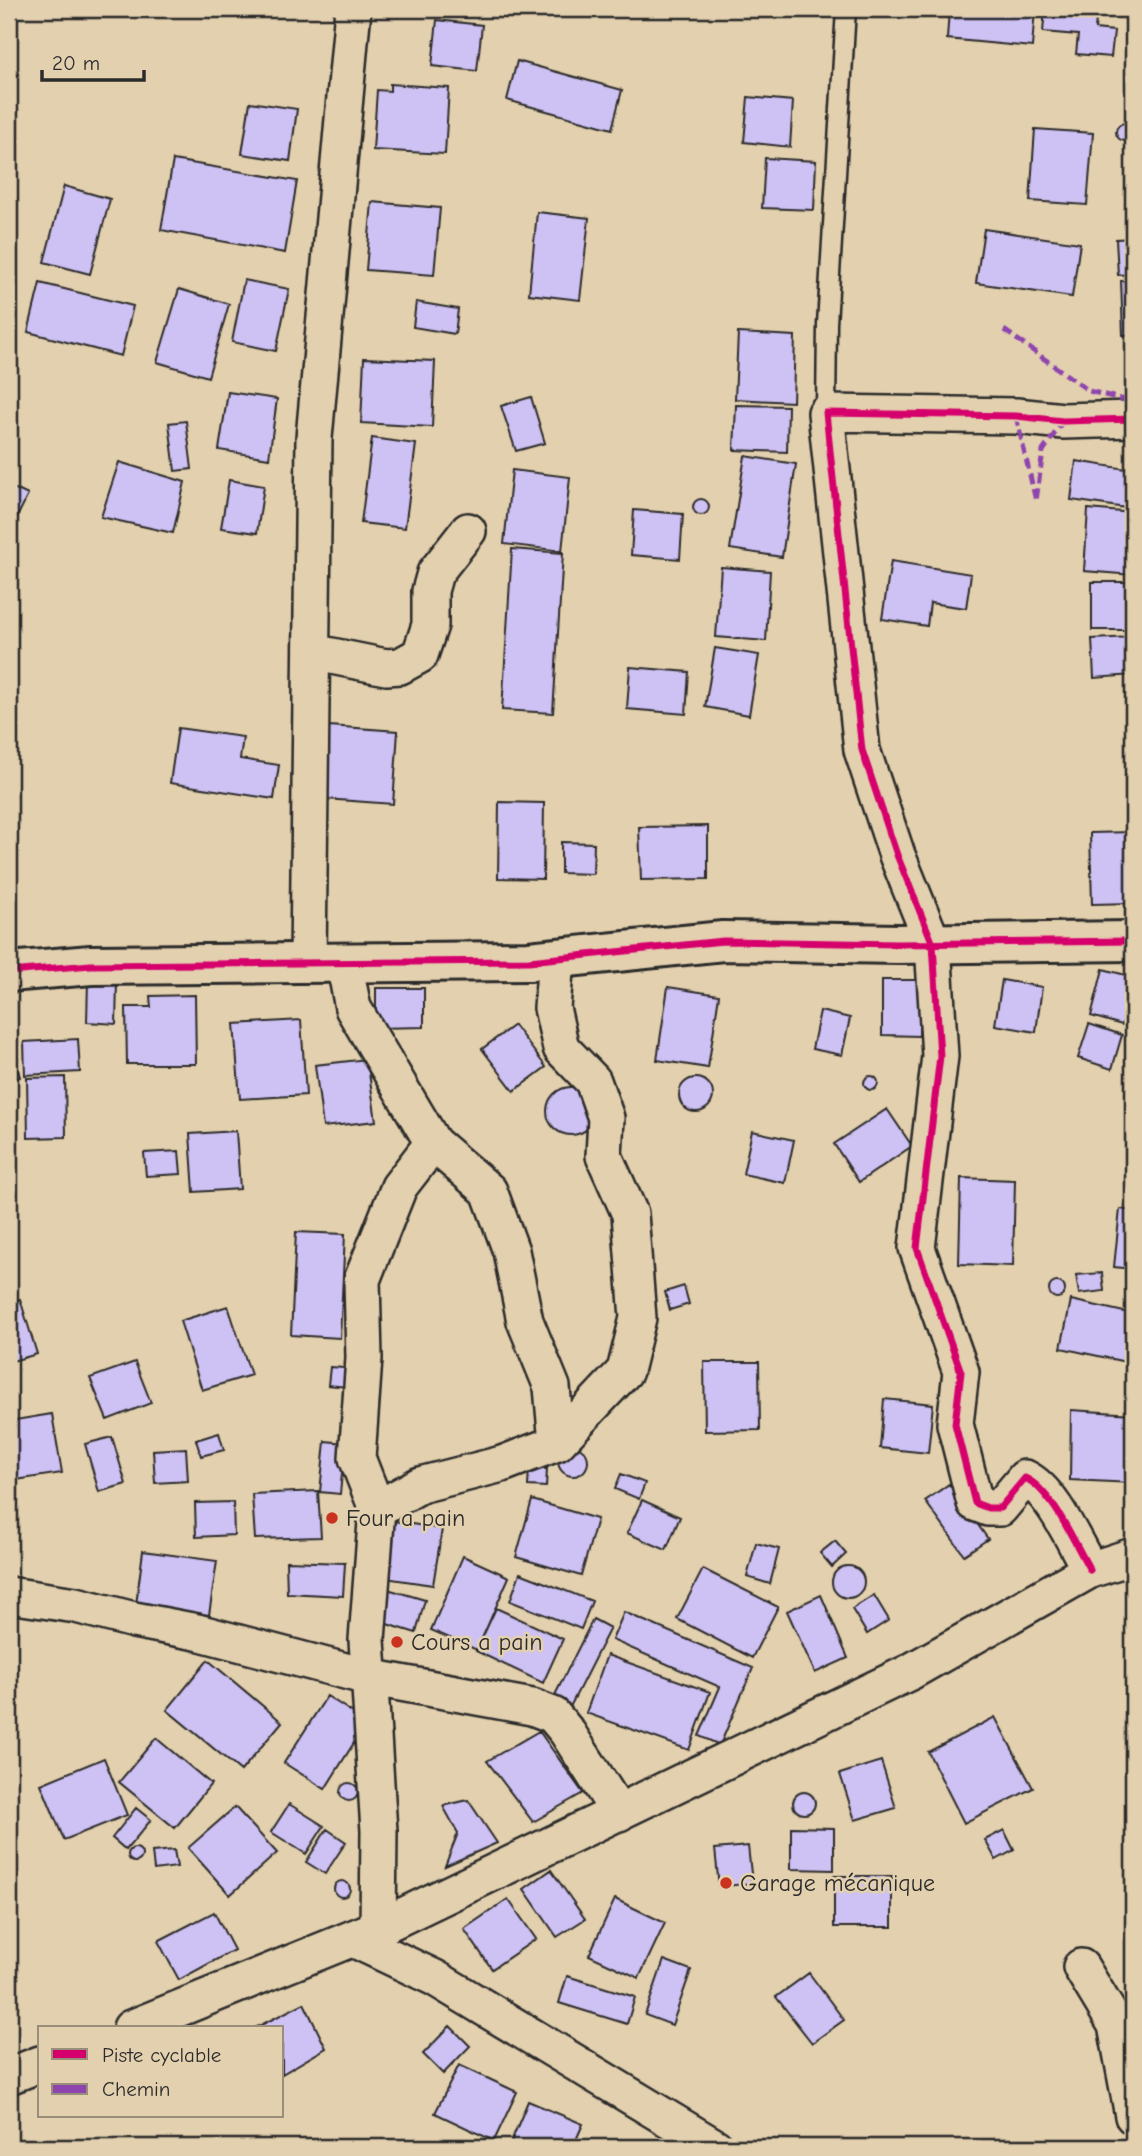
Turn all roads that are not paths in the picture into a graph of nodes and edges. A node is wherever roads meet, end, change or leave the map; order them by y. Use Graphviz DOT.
graph roads {
  1 [pos="353,9"];
  2 [pos="846,9"];
  3 [pos="826,413"];
  4 [pos="1133,419"];
  5 [pos="468,531"];
  6 [pos="312,652"];
  7 [pos="1133,941"];
  8 [pos="933,944"];
  9 [pos="556,958"];
  10 [pos="326,962"];
  11 [pos="9,972"];
  12 [pos="433,1143"];
  13 [pos="557,1443"];
  14 [pos="377,1509"];
  15 [pos="1133,1556"];
  16 [pos="1090,1570"];
  17 [pos="9,1595"];
  18 [pos="368,1677"];
  19 [pos="619,1813"];
  20 [pos="366,1933"];
  21 [pos="1081,1967"];
  22 [pos="136,2026"];
  23 [pos="38,2065"];
  24 [pos="9,2076"];
  25 [pos="1133,2116"];
  26 [pos="715,2147"];
  1 -- 6 [label="street"];
  2 -- 3 [label="lane"];
  3 -- 4 [label="street"];
  3 -- 8 [label="street"];
  5 -- 6 [label="street"];
  6 -- 10 [label="street"];
  7 -- 8 [label="street"];
  8 -- 9 [label="street"];
  8 -- 16 [label="street"];
  9 -- 10 [label="street"];
  9 -- 13 [label="street"];
  10 -- 11 [label="street"];
  10 -- 12 [label="street"];
  12 -- 13 [label="street"];
  12 -- 14 [label="street"];
  13 -- 14 [label="street"];
  14 -- 18 [label="street"];
  15 -- 16 [label="street"];
  16 -- 19 [label="street"];
  17 -- 18 [label="street"];
  18 -- 19 [label="street"];
  18 -- 20 [label="street"];
  19 -- 20 [label="street"];
  20 -- 22 [label="street"];
  20 -- 26 [label="street"];
  21 -- 25 [label="street"];
  23 -- 24 [label="street"];
}
